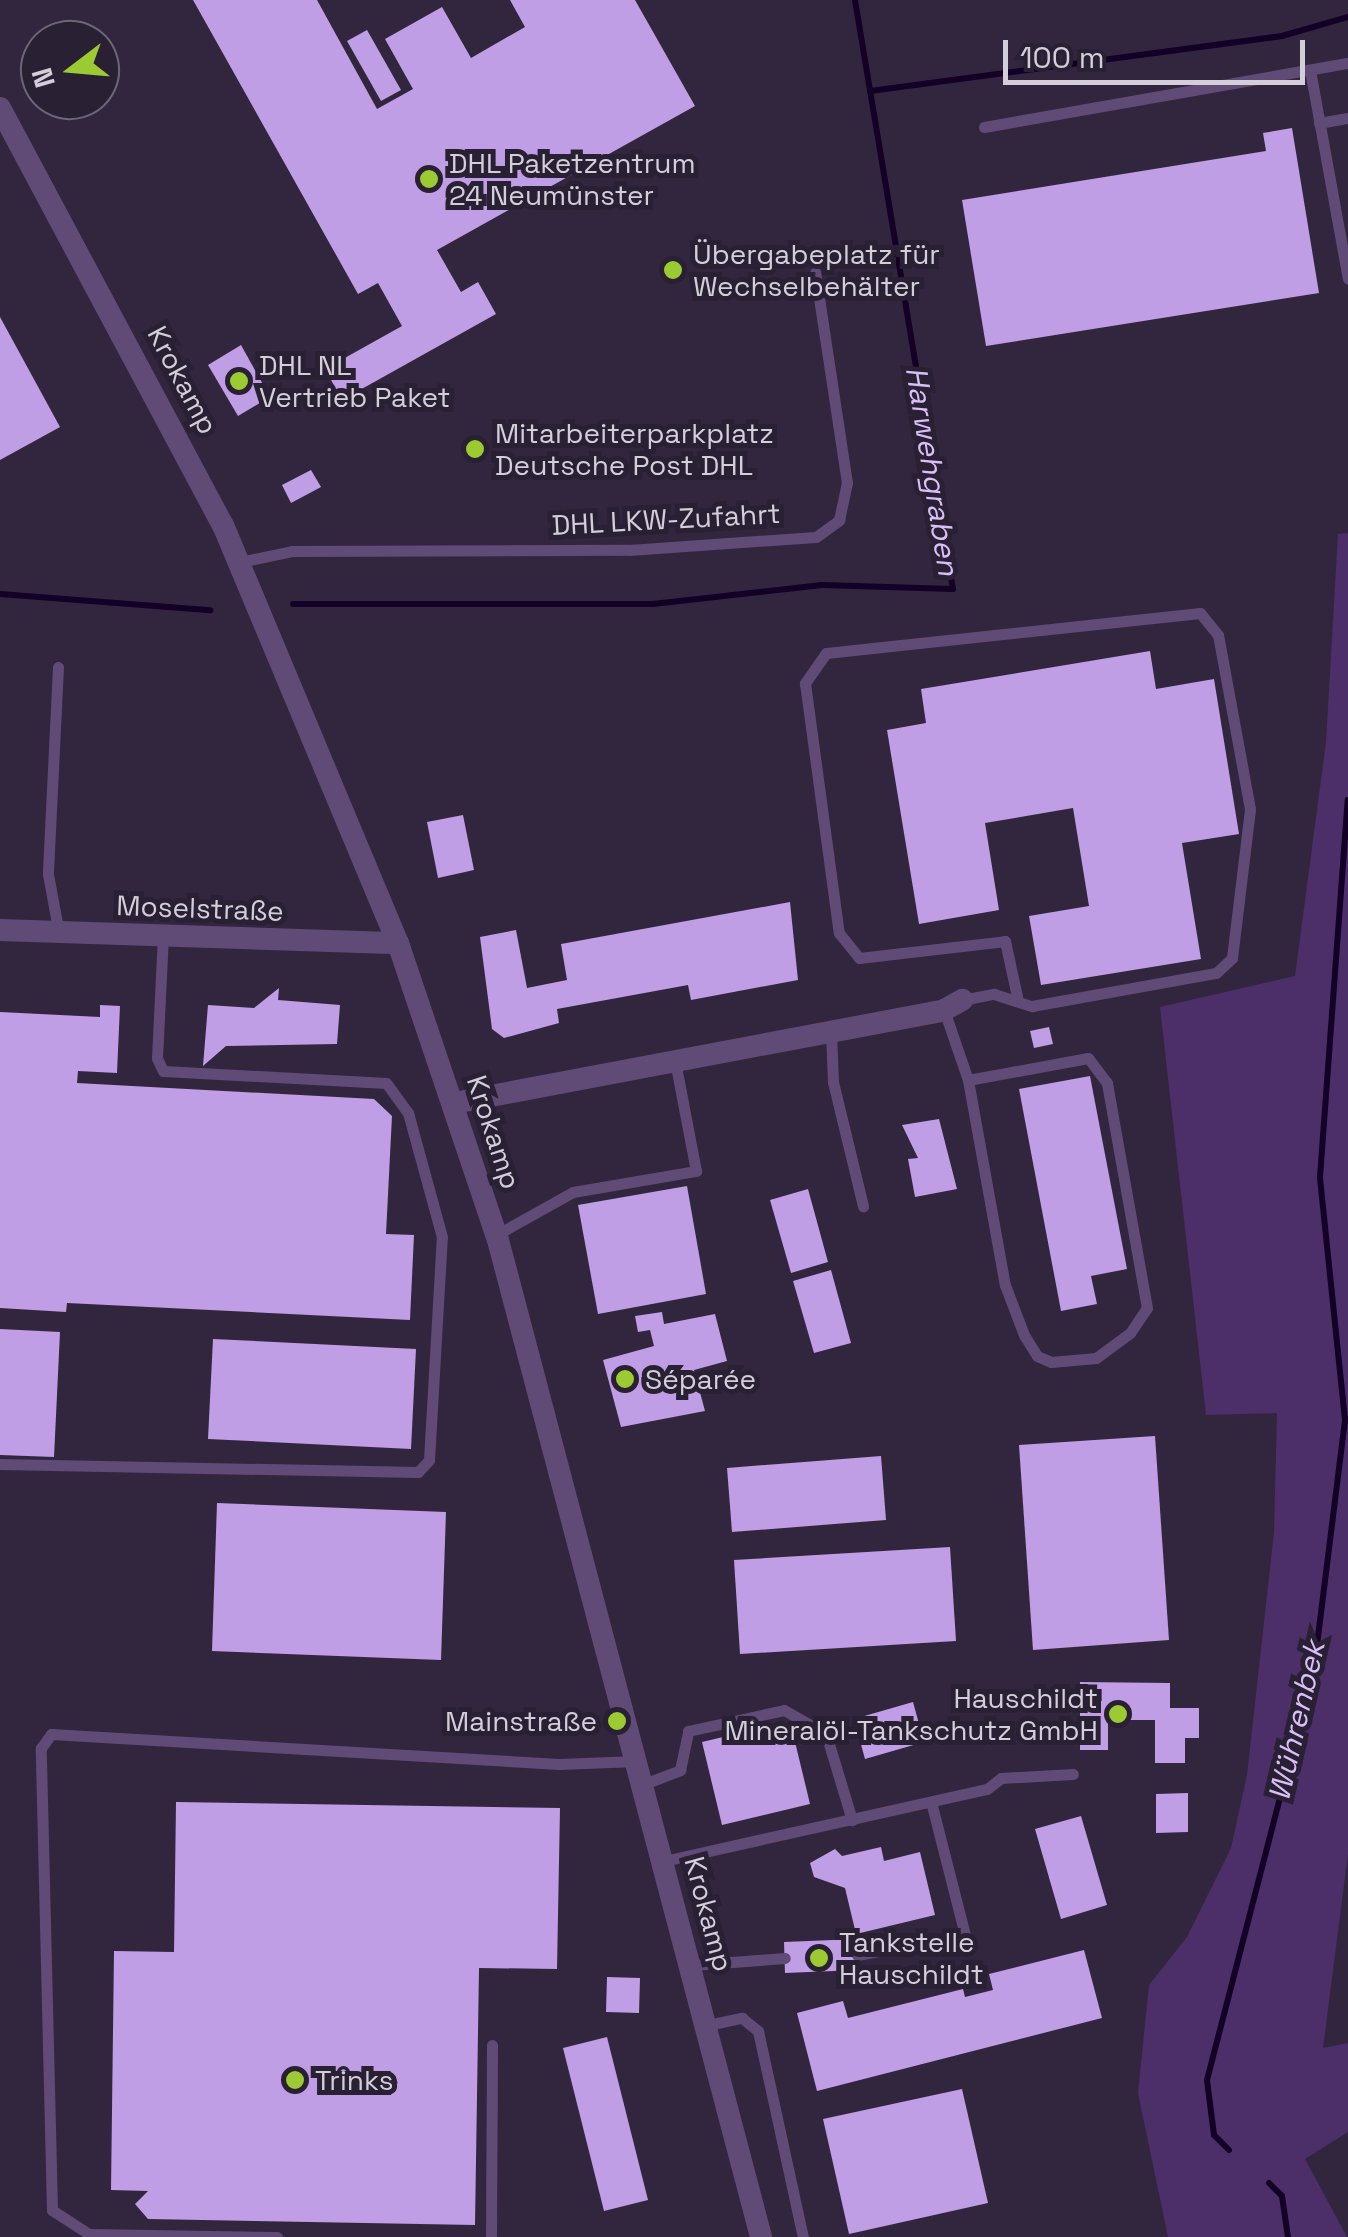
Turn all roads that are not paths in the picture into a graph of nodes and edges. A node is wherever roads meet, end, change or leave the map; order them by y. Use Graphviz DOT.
graph roads {
  1 [pos="1348,63"];
  2 [pos="1310,70"];
  3 [pos="0,108"];
  4 [pos="1348,118"];
  5 [pos="1319,122"];
  6 [pos="984,127"];
  7 [pos="815,272"];
  8 [pos="1348,280"];
  9 [pos="240,562"];
  10 [pos="58,666"];
  11 [pos="0,930"];
  12 [pos="59,934"];
  13 [pos="162,936"];
  14 [pos="398,943"];
  15 [pos="1018,1001"];
  16 [pos="953,1005"];
  17 [pos="831,1032"];
  18 [pos="675,1062"];
  19 [pos="968,1080"];
  20 [pos="454,1103"];
  21 [pos="863,1206"];
  22 [pos="496,1235"];
  23 [pos="0,1464"];
  24 [pos="641,1772"];
  25 [pos="1073,1774"];
  26 [pos="931,1802"];
  27 [pos="852,1820"];
  28 [pos="664,1861"];
  29 [pos="857,1955"];
  30 [pos="784,1958"];
  31 [pos="692,1965"];
  32 [pos="708,2025"];
  33 [pos="492,2045"];
  34 [pos="277,2237"];
  35 [pos="490,2237"];
  36 [pos="761,2237"];
  37 [pos="803,2237"];
  1 -- 2 [label="lane"];
  2 -- 5 [label="lane"];
  2 -- 6 [label="lane"];
  3 -- 9 [label="street, Krokamp"];
  4 -- 5 [label="lane"];
  5 -- 8 [label="lane"];
  7 -- 9 [label="lane, DHL LKW-Zufahrt"];
  9 -- 14 [label="street, Krokamp"];
  10 -- 12 [label="lane"];
  11 -- 12 [label="street, Moselstraße"];
  12 -- 13 [label="street, Moselstraße"];
  13 -- 14 [label="street, Moselstraße"];
  13 -- 23 [label="lane"];
  14 -- 20 [label="street, Krokamp"];
  15 -- 15 [label="lane"];
  15 -- 16 [label="lane"];
  16 -- 17 [label="street"];
  16 -- 19 [label="lane"];
  17 -- 18 [label="street"];
  17 -- 21 [label="lane"];
  18 -- 20 [label="street"];
  18 -- 22 [label="lane"];
  19 -- 19 [label="lane"];
  20 -- 22 [label="street, Krokamp"];
  22 -- 24 [label="street, Krokamp"];
  24 -- 27 [label="lane"];
  24 -- 28 [label="street, Krokamp"];
  24 -- 34 [label="lane"];
  25 -- 26 [label="lane"];
  26 -- 27 [label="lane"];
  26 -- 29 [label="lane"];
  27 -- 28 [label="lane"];
  28 -- 31 [label="street, Krokamp"];
  30 -- 31 [label="lane"];
  31 -- 32 [label="street, Krokamp"];
  32 -- 36 [label="street, Krokamp"];
  32 -- 37 [label="lane"];
  33 -- 35 [label="lane"];
}
